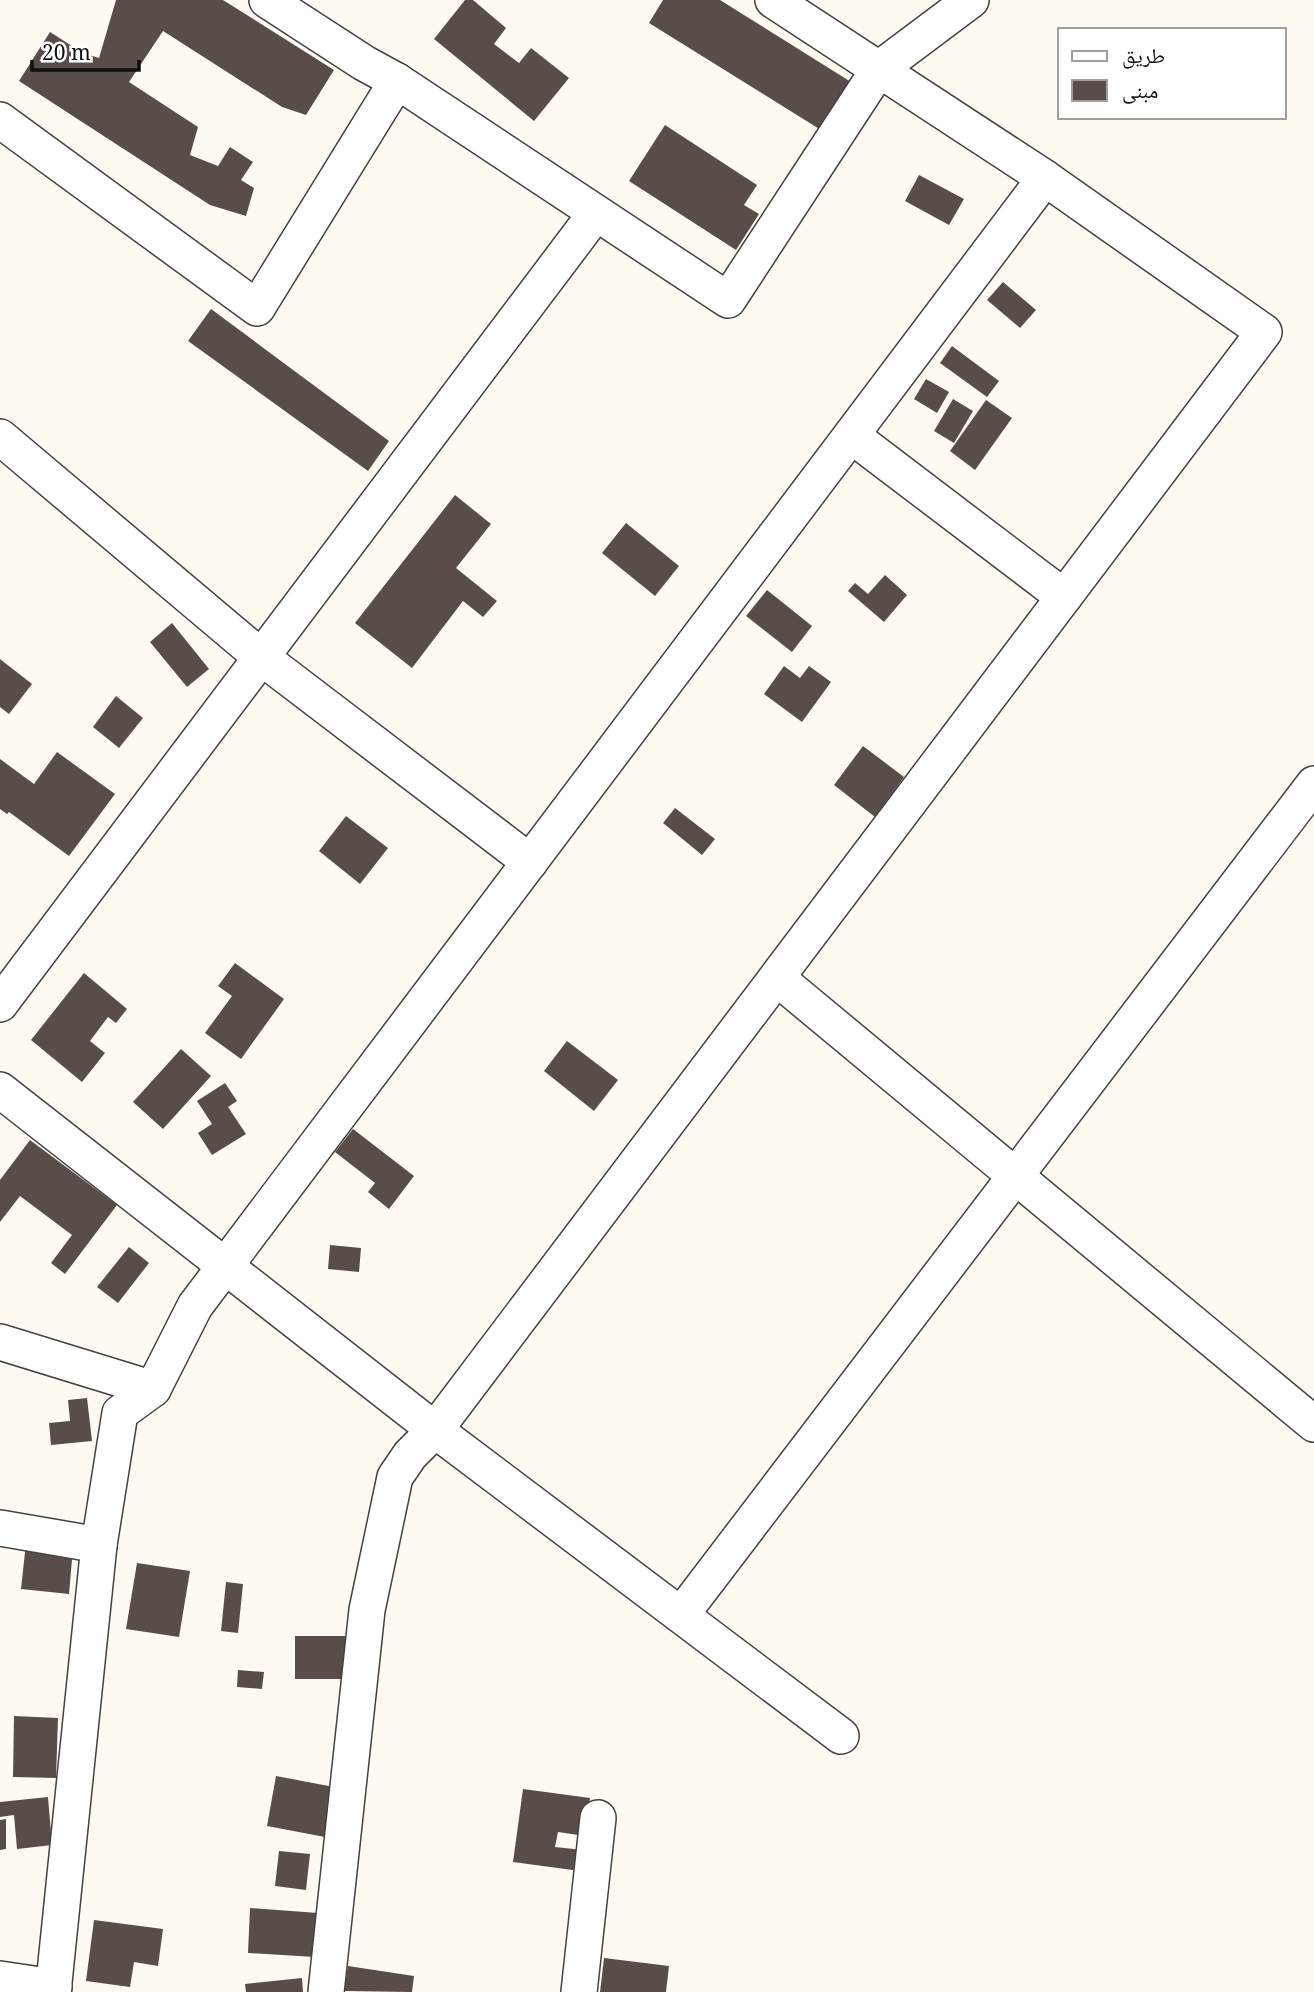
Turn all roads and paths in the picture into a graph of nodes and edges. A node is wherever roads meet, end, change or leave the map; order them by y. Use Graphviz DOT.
graph roads {
  1 [pos="267,0"];
  2 [pos="773,0"];
  3 [pos="971,0"];
  4 [pos="879,69"];
  5 [pos="397,81"];
  6 [pos="0,120"];
  7 [pos="1045,178"];
  8 [pos="596,213"];
  9 [pos="852,436"];
  10 [pos="0,437"];
  11 [pos="1064,597"];
  12 [pos="261,657"];
  13 [pos="1314,783"];
  14 [pos="530,862"];
  15 [pos="777,978"];
  16 [pos="0,1004"];
  17 [pos="0,1090"];
  18 [pos="1015,1176"];
  19 [pos="225,1266"];
  20 [pos="0,1342"];
  21 [pos="153,1389"];
  22 [pos="1314,1424"];
  23 [pos="435,1430"];
  24 [pos="0,1528"];
  25 [pos="99,1545"];
  26 [pos="681,1615"];
  27 [pos="841,1736"];
  28 [pos="598,1818"];
  29 [pos="0,1979"];
  30 [pos="54,1989"];
  31 [pos="326,1992"];
  32 [pos="579,1992"];
  1 -- 5 [label="street"];
  2 -- 4 [label="street"];
  3 -- 4 [label="street"];
  4 -- 7 [label="street"];
  4 -- 8 [label="street"];
  5 -- 6 [label="street"];
  5 -- 8 [label="street"];
  7 -- 9 [label="street"];
  7 -- 11 [label="street"];
  8 -- 12 [label="street"];
  9 -- 11 [label="street"];
  9 -- 14 [label="street"];
  10 -- 12 [label="street"];
  11 -- 15 [label="street"];
  12 -- 14 [label="street"];
  12 -- 16 [label="street"];
  13 -- 18 [label="street"];
  14 -- 19 [label="street"];
  15 -- 18 [label="street"];
  15 -- 23 [label="street"];
  17 -- 19 [label="street"];
  18 -- 22 [label="street"];
  18 -- 26 [label="street"];
  19 -- 21 [label="street"];
  19 -- 23 [label="street"];
  20 -- 21 [label="street"];
  21 -- 25 [label="street"];
  23 -- 26 [label="street"];
  23 -- 31 [label="street"];
  24 -- 25 [label="street"];
  25 -- 30 [label="street"];
  26 -- 27 [label="street"];
  28 -- 32 [label="street"];
  29 -- 30 [label="street"];
}
